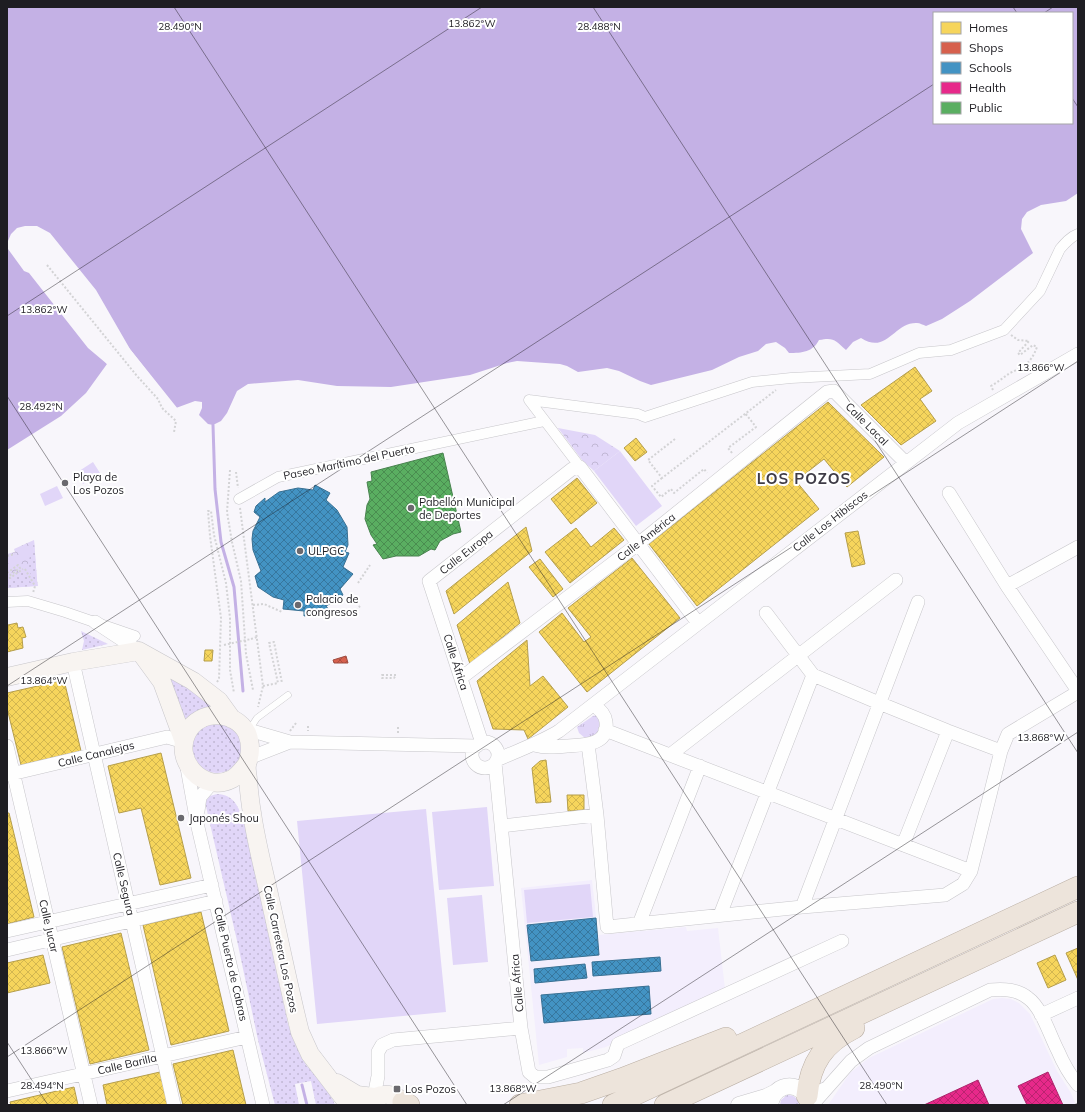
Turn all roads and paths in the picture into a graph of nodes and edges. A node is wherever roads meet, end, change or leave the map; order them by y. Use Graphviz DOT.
graph roads {
  1 [pos="1078,234"];
  2 [pos="47,265"];
  3 [pos="1004,330"];
  4 [pos="1078,354"];
  5 [pos="791,378"];
  6 [pos="991,386"];
  7 [pos="827,392"];
  8 [pos="745,414"];
  9 [pos="544,421"];
  10 [pos="174,432"];
  11 [pos="675,439"];
  12 [pos="732,453"];
  13 [pos="905,462"];
  14 [pos="580,467"];
  15 [pos="230,470"];
  16 [pos="236,472"];
  17 [pos="707,473"];
  18 [pos="662,478"];
  19 [pos="949,493"];
  20 [pos="239,499"];
  21 [pos="638,544"];
  22 [pos="1078,547"];
  23 [pos="15,554"];
  24 [pos="7,556"];
  25 [pos="370,565"];
  26 [pos="7,573"];
  27 [pos="8,578"];
  28 [pos="896,580"];
  29 [pos="429,581"];
  30 [pos="358,583"];
  31 [pos="35,586"];
  32 [pos="1007,586"];
  33 [pos="353,598"];
  34 [pos="7,602"];
  35 [pos="349,602"];
  36 [pos="918,602"];
  37 [pos="253,605"];
  38 [pos="360,606"];
  39 [pos="356,610"];
  40 [pos="282,612"];
  41 [pos="766,613"];
  42 [pos="95,622"];
  43 [pos="698,623"];
  44 [pos="257,637"];
  45 [pos="137,643"];
  46 [pos="220,646"];
  47 [pos="799,655"];
  48 [pos="73,662"];
  49 [pos="382,675"];
  50 [pos="814,675"];
  51 [pos="7,677"];
  52 [pos="461,678"];
  53 [pos="282,683"];
  54 [pos="263,686"];
  55 [pos="214,687"];
  56 [pos="253,690"];
  57 [pos="613,690"];
  58 [pos="1078,692"];
  59 [pos="234,693"];
  60 [pos="288,696"];
  61 [pos="880,704"];
  62 [pos="593,705"];
  63 [pos="296,723"];
  64 [pos="244,724"];
  65 [pos="605,724"];
  66 [pos="398,727"];
  67 [pos="948,731"];
  68 [pos="398,734"];
  69 [pos="291,736"];
  70 [pos="184,742"];
  71 [pos="588,744"];
  72 [pos="437,745"];
  73 [pos="484,745"];
  74 [pos="531,745"];
  75 [pos="7,746"];
  76 [pos="1001,751"];
  77 [pos="94,754"];
  78 [pos="670,755"];
  79 [pos="185,760"];
  80 [pos="473,760"];
  81 [pos="248,761"];
  82 [pos="492,764"];
  83 [pos="700,766"];
  84 [pos="10,774"];
  85 [pos="217,782"];
  86 [pos="768,792"];
  87 [pos="252,814"];
  88 [pos="597,815"];
  89 [pos="836,819"];
  90 [pos="197,823"];
  91 [pos="502,826"];
  92 [pos="903,845"];
  93 [pos="971,871"];
  94 [pos="212,885"];
  95 [pos="1078,887"];
  96 [pos="216,901"];
  97 [pos="128,904"];
  98 [pos="802,907"];
  99 [pos="1078,912"];
  100 [pos="720,915"];
  101 [pos="132,920"];
  102 [pos="48,922"];
  103 [pos="639,924"];
  104 [pos="7,931"];
  105 [pos="52,939"];
  106 [pos="842,941"];
  107 [pos="7,950"];
  108 [pos="945,974"];
  109 [pos="843,997"];
  110 [pos="1078,998"];
  111 [pos="1041,1015"];
  112 [pos="521,1028"];
  113 [pos="247,1037"];
  114 [pos="163,1056"];
  115 [pos="84,1074"];
  116 [pos="328,1076"];
  117 [pos="1078,1085"];
  118 [pos="7,1091"];
  119 [pos="773,1099"];
  120 [pos="344,1101"];
  121 [pos="370,1101"];
  122 [pos="809,1102"];
  123 [pos="406,1104"];
  124 [pos="91,1105"];
  125 [pos="174,1105"];
  126 [pos="263,1105"];
  127 [pos="520,1105"];
  128 [pos="613,1105"];
  129 [pos="665,1105"];
  130 [pos="739,1105"];
  1 -- 3 [label="street"];
  2 -- 10 [label="path"];
  3 -- 5 [label="street"];
  3 -- 6 [label="path"];
  4 -- 13 [label="street, Calle Los Hibiscos"];
  5 -- 8 [label="path"];
  5 -- 9 [label="street"];
  7 -- 13 [label="street, Calle Lacal"];
  7 -- 21 [label="street, Calle América"];
  8 -- 12 [label="path"];
  8 -- 18 [label="path"];
  9 -- 14 [label="street"];
  9 -- 20 [label="street, Paseo Marítimo del Puerto"];
  11 -- 18 [label="path"];
  13 -- 43 [label="street, Calle Los Hibiscos"];
  14 -- 21 [label="street"];
  14 -- 29 [label="street, Calle Europa"];
  15 -- 56 [label="path"];
  16 -- 20 [label="path"];
  17 -- 18 [label="path"];
  19 -- 32 [label="street"];
  20 -- 37 [label="path"];
  21 -- 43 [label="street"];
  21 -- 52 [label="street, Calle América"];
  22 -- 32 [label="street"];
  23 -- 24 [label="path"];
  25 -- 30 [label="path"];
  26 -- 27 [label="path"];
  27 -- 31 [label="path"];
  28 -- 47 [label="street"];
  29 -- 52 [label="street, Calle África"];
  32 -- 58 [label="street"];
  33 -- 35 [label="path"];
  34 -- 42 [label="street"];
  36 -- 61 [label="street"];
  37 -- 40 [label="path"];
  37 -- 44 [label="path"];
  38 -- 39 [label="path"];
  41 -- 47 [label="street"];
  42 -- 45 [label="street"];
  43 -- 57 [label="street, Calle Los Hibiscos"];
  44 -- 46 [label="path, bridge"];
  44 -- 54 [label="path"];
  45 -- 48 [label="main road"];
  45 -- 64 [label="main road"];
  45 -- 70 [label="main road"];
  46 -- 55 [label="path"];
  46 -- 59 [label="path"];
  47 -- 50 [label="street"];
  47 -- 78 [label="street"];
  48 -- 51 [label="main road"];
  48 -- 77 [label="street, Calle Segura"];
  49 -- 49 [label="path"];
  50 -- 61 [label="street"];
  50 -- 86 [label="street"];
  52 -- 73 [label="street, Calle África"];
  53 -- 54 [label="path"];
  54 -- 64 [label="path"];
  57 -- 62 [label="street, Calle Los Hibiscos"];
  57 -- 65 [label="street"];
  58 -- 76 [label="street"];
  60 -- 64 [label="lane"];
  61 -- 67 [label="street"];
  61 -- 89 [label="street"];
  62 -- 65 [label="street"];
  62 -- 74 [label="street, Calle Los Hibiscos"];
  63 -- 69 [label="path"];
  64 -- 69 [label="street"];
  64 -- 70 [label="main road"];
  64 -- 81 [label="main road"];
  65 -- 71 [label="street"];
  65 -- 78 [label="street"];
  66 -- 68 [label="path"];
  67 -- 76 [label="street"];
  67 -- 92 [label="street"];
  69 -- 72 [label="street"];
  69 -- 81 [label="street"];
  70 -- 77 [label="street, Calle Canalejas"];
  70 -- 79 [label="main road"];
  71 -- 74 [label="street"];
  71 -- 88 [label="street"];
  72 -- 73 [label="street"];
  72 -- 80 [label="street"];
  73 -- 74 [label="street"];
  73 -- 80 [label="street"];
  73 -- 82 [label="street"];
  74 -- 82 [label="street"];
  75 -- 84 [label="street, Calle Jucar"];
  76 -- 93 [label="street"];
  77 -- 84 [label="street, Calle Canalejas"];
  77 -- 97 [label="street, Calle Segura"];
  78 -- 83 [label="street"];
  79 -- 85 [label="main road"];
  79 -- 90 [label="street, Calle Puerto de Cabras"];
  80 -- 82 [label="street"];
  81 -- 85 [label="main road"];
  81 -- 87 [label="main road, Calle Carretera Los Pozos"];
  82 -- 91 [label="street, Calle África"];
  83 -- 86 [label="street"];
  83 -- 103 [label="street"];
  84 -- 102 [label="street, Calle Jucar"];
  85 -- 87 [label="main road"];
  85 -- 90 [label="street, Calle Puerto de Cabras"];
  86 -- 89 [label="street"];
  86 -- 100 [label="street"];
  87 -- 116 [label="main road, Calle Carretera Los Pozos"];
  88 -- 91 [label="street"];
  88 -- 103 [label="street"];
  89 -- 92 [label="street"];
  89 -- 98 [label="street"];
  90 -- 94 [label="street, Calle Puerto de Cabras"];
  91 -- 112 [label="street, Calle África"];
  92 -- 93 [label="street"];
  93 -- 98 [label="street"];
  94 -- 96 [label="street, Calle Puerto de Cabras"];
  94 -- 97 [label="street"];
  95 -- 109 [label="highway"];
  96 -- 101 [label="street"];
  96 -- 113 [label="street, Calle Puerto de Cabras"];
  97 -- 101 [label="street, Calle Segura"];
  97 -- 102 [label="street"];
  98 -- 100 [label="street"];
  99 -- 108 [label="highway"];
  100 -- 103 [label="street"];
  101 -- 105 [label="street"];
  101 -- 114 [label="street, Calle Segura"];
  102 -- 104 [label="street"];
  102 -- 105 [label="street, Calle Jucar"];
  105 -- 107 [label="street"];
  105 -- 115 [label="street, Calle Jucar"];
  106 -- 112 [label="street, Calle África"];
  108 -- 122 [label="highway"];
  108 -- 129 [label="highway"];
  109 -- 127 [label="highway"];
  109 -- 128 [label="highway"];
  110 -- 111 [label="street"];
  111 -- 117 [label="street"];
  111 -- 122 [label="street"];
  112 -- 121 [label="street"];
  113 -- 114 [label="street, Calle Barilla"];
  113 -- 126 [label="street, Calle Puerto de Cabras"];
  114 -- 115 [label="street, Calle Barilla"];
  114 -- 125 [label="street, Calle Segura"];
  115 -- 118 [label="street, Calle Barilla"];
  115 -- 124 [label="street, Calle Jucar"];
  116 -- 120 [label="main road"];
  116 -- 121 [label="main road"];
  119 -- 122 [label="street"];
  119 -- 130 [label="street"];
  121 -- 123 [label="main road"];
}
